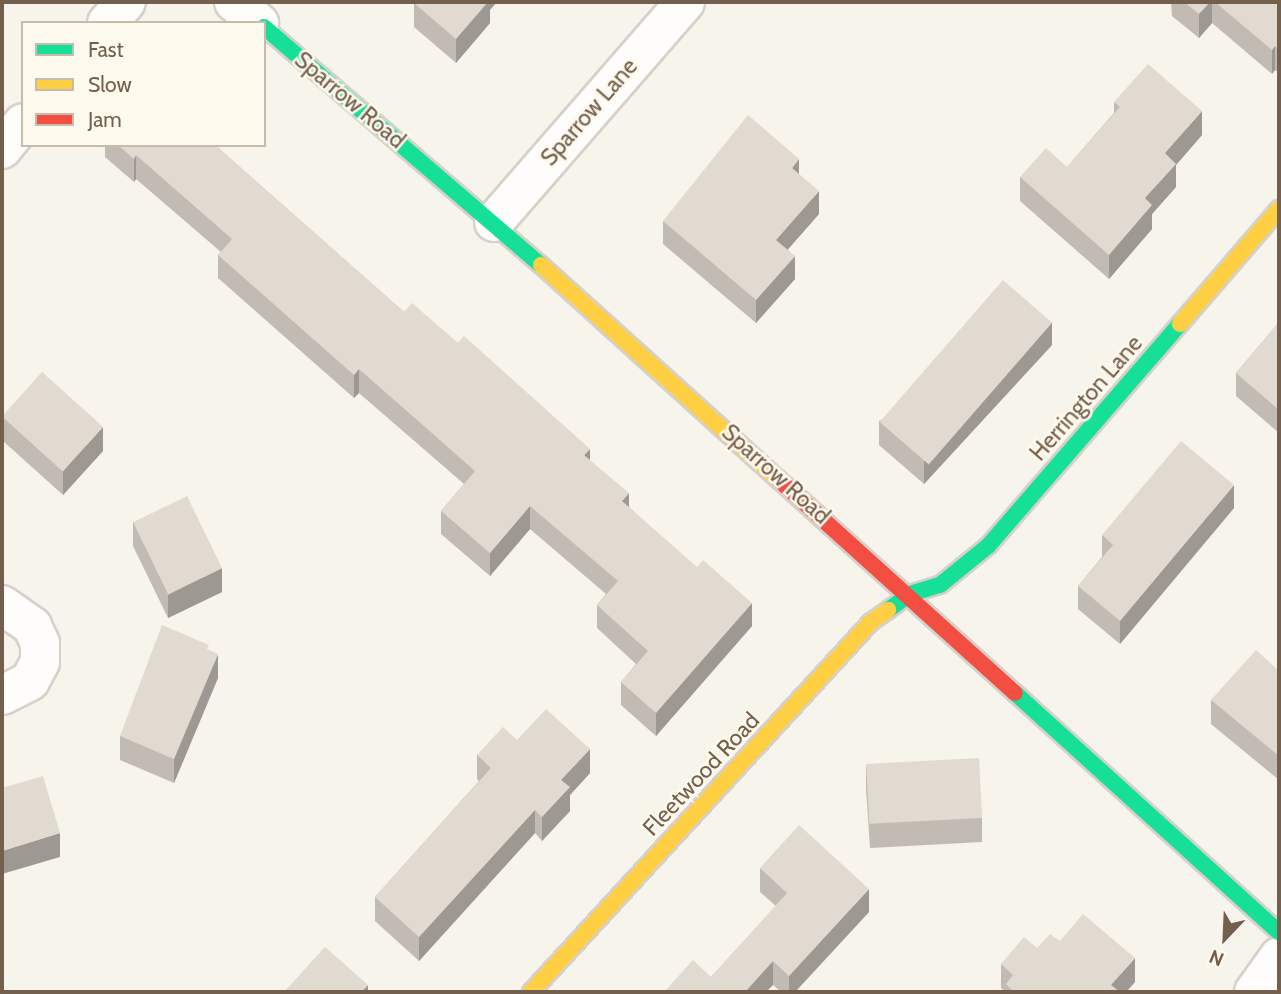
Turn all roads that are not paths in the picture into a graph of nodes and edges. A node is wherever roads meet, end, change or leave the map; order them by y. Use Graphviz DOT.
graph roads {
  1 [pos="126,2"];
  2 [pos="234,2"];
  3 [pos="685,2"];
  4 [pos="109,21"];
  5 [pos="257,21"];
  6 [pos="266,29"];
  7 [pos="21,125"];
  8 [pos="2,149"];
  9 [pos="1279,209"];
  10 [pos="494,222"];
  11 [pos="910,594"];
  12 [pos="2,605"];
  13 [pos="2,695"];
  14 [pos="1279,932"];
  15 [pos="1279,957"];
  16 [pos="531,992"];
  17 [pos="1254,992"];
  1 -- 4 [label="street"];
  2 -- 5 [label="street"];
  3 -- 10 [label="street, Sparrow Lane"];
  6 -- 10 [label="street, Sparrow Road"];
  7 -- 8 [label="street"];
  9 -- 11 [label="street, Herrington Lane"];
  10 -- 11 [label="street, Sparrow Road"];
  11 -- 14 [label="street, Sparrow Road"];
  11 -- 16 [label="street, Fleetwood Road"];
  12 -- 13 [label="street"];
  15 -- 17 [label="street"];
}
